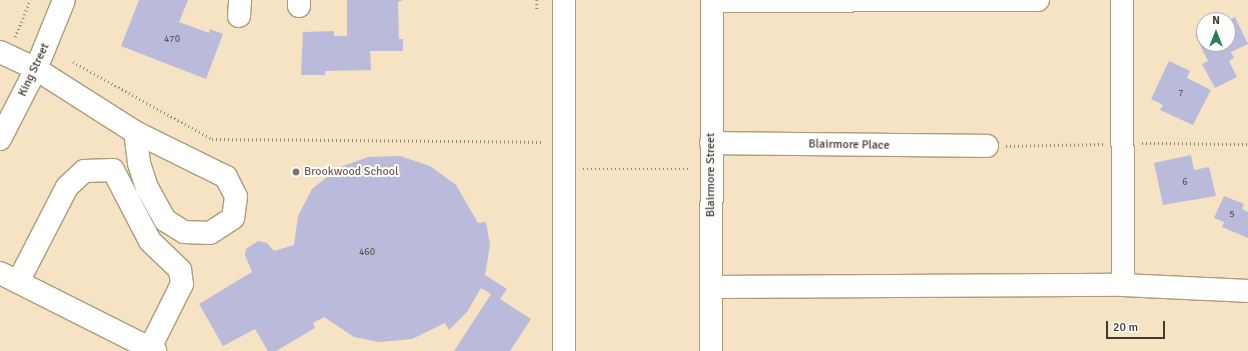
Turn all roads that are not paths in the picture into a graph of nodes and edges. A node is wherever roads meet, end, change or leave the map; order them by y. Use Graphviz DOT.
graph roads {
  1 [pos="64,0"];
  2 [pos="564,0"];
  3 [pos="712,0"];
  4 [pos="1038,0"];
  5 [pos="1122,0"];
  6 [pos="0,52"];
  7 [pos="36,69"];
  8 [pos="135,132"];
  9 [pos="0,139"];
  10 [pos="711,143"];
  11 [pos="987,146"];
  12 [pos="9,278"];
  13 [pos="1123,285"];
  14 [pos="711,286"];
  15 [pos="1248,291"];
  16 [pos="152,350"];
  17 [pos="564,351"];
  18 [pos="711,351"];
  1 -- 7 [label="street, King Street"];
  2 -- 17 [label="street"];
  3 -- 4 [label="street"];
  3 -- 10 [label="street, Blairmore Street"];
  5 -- 13 [label="street"];
  6 -- 7 [label="street"];
  7 -- 8 [label="street"];
  7 -- 9 [label="street, King Street"];
  8 -- 8 [label="street"];
  10 -- 11 [label="street, Blairmore Place"];
  10 -- 14 [label="street, Blairmore Street"];
  12 -- 16 [label="street"];
  12 -- 16 [label="street"];
  13 -- 14 [label="street"];
  13 -- 15 [label="street"];
  14 -- 18 [label="street, Blairmore Street"];
}
